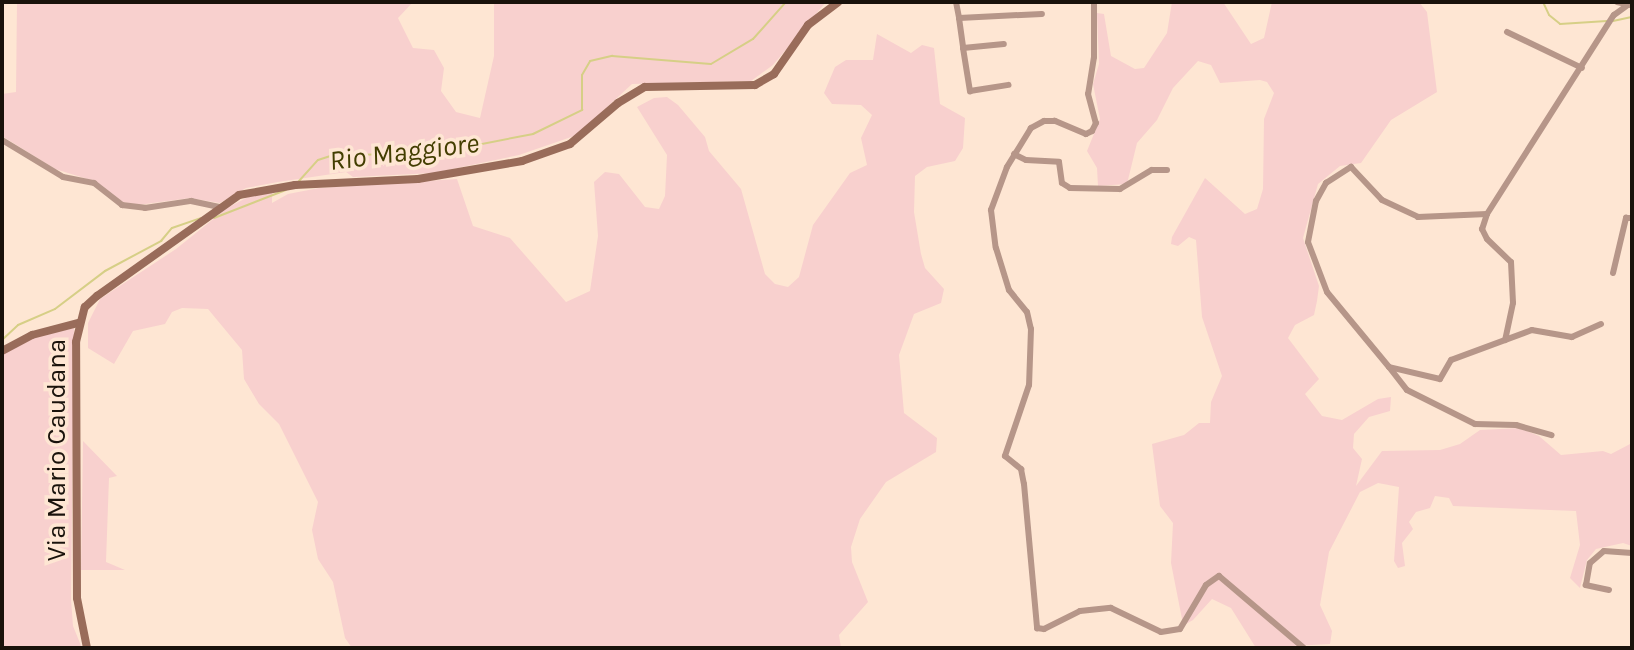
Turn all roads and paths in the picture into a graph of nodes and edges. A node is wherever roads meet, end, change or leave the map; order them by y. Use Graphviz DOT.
graph roads {
  1 [pos="838,2"];
  2 [pos="956,2"];
  3 [pos="1094,2"];
  4 [pos="1618,2"];
  5 [pos="1630,5"];
  6 [pos="1042,14"];
  7 [pos="959,18"];
  8 [pos="1507,32"];
  9 [pos="1004,44"];
  10 [pos="963,48"];
  11 [pos="1583,68"];
  12 [pos="1009,85"];
  13 [pos="2,140"];
  14 [pos="1014,154"];
  15 [pos="1167,170"];
  16 [pos="220,207"];
  17 [pos="1487,214"];
  18 [pos="1632,218"];
  19 [pos="1613,273"];
  20 [pos="78,323"];
  21 [pos="1601,324"];
  22 [pos="1504,340"];
  23 [pos="2,351"];
  24 [pos="1389,367"];
  25 [pos="1552,435"];
  26 [pos="1632,553"];
  27 [pos="1609,590"];
  28 [pos="87,648"];
  29 [pos="1304,648"];
  1 -- 16 [label="main road, Via Mario Caudana"];
  2 -- 7 [label="street"];
  3 -- 14 [label="street"];
  4 -- 5 [label="street"];
  5 -- 11 [label="street"];
  6 -- 7 [label="street"];
  7 -- 10 [label="street"];
  8 -- 11 [label="street"];
  9 -- 10 [label="street"];
  10 -- 12 [label="street"];
  11 -- 17 [label="street"];
  13 -- 16 [label="street"];
  14 -- 15 [label="street"];
  14 -- 29 [label="street"];
  16 -- 20 [label="main road, Via Mario Caudana"];
  17 -- 22 [label="street"];
  17 -- 24 [label="street"];
  18 -- 19 [label="street"];
  20 -- 23 [label="main road"];
  20 -- 28 [label="main road, Via Mario Caudana"];
  21 -- 22 [label="street"];
  22 -- 24 [label="street"];
  24 -- 25 [label="street"];
  26 -- 27 [label="street"];
}
